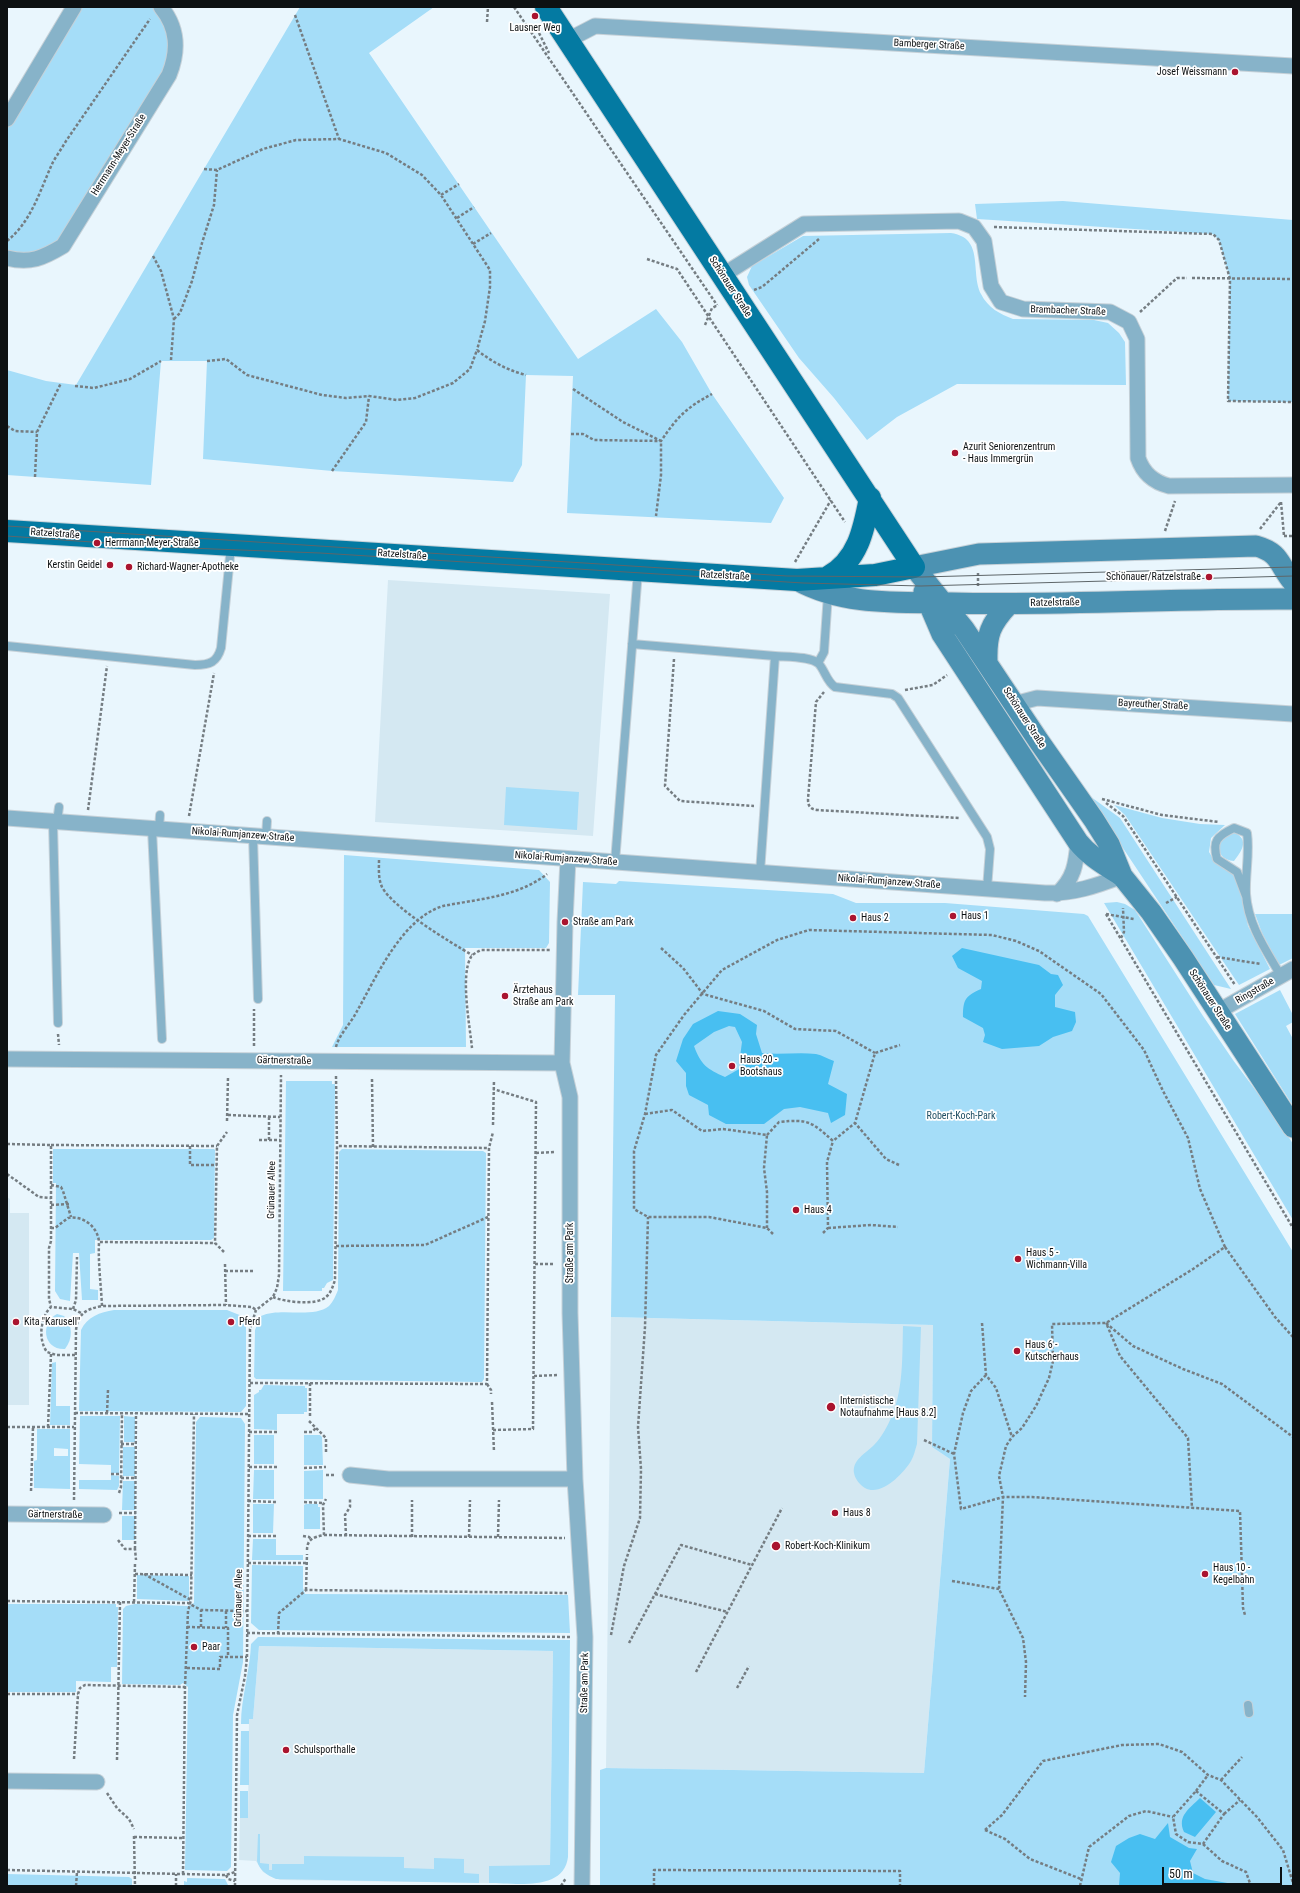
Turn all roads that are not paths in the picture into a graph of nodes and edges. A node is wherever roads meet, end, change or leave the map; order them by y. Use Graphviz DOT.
graph roads {
  1 [pos="74,7"];
  2 [pos="546,7"];
  3 [pos="158,10"];
  4 [pos="568,40"];
  5 [pos="1293,66"];
  6 [pos="7,119"];
  7 [pos="7,258"];
  8 [pos="723,276"];
  9 [pos="1287,485"];
  10 [pos="870,498"];
  11 [pos="7,531"];
  12 [pos="232,544"];
  13 [pos="914,567"];
  14 [pos="638,570"];
  15 [pos="1293,582"];
  16 [pos="828,585"];
  17 [pos="1293,599"];
  18 [pos="935,603"];
  19 [pos="1009,604"];
  20 [pos="632,644"];
  21 [pos="7,646"];
  22 [pos="775,656"];
  23 [pos="987,662"];
  24 [pos="818,663"];
  25 [pos="1014,704"];
  26 [pos="1293,714"];
  27 [pos="56,817"];
  28 [pos="7,818"];
  29 [pos="267,821"];
  30 [pos="157,824"];
  31 [pos="260,837"];
  32 [pos="1078,842"];
  33 [pos="568,859"];
  34 [pos="615,862"];
  35 [pos="760,873"];
  36 [pos="1122,876"];
  37 [pos="987,889"];
  38 [pos="1057,894"];
  39 [pos="1246,896"];
  40 [pos="1287,972"];
  41 [pos="258,999"];
  42 [pos="1216,1012"];
  43 [pos="58,1023"];
  44 [pos="162,1039"];
  45 [pos="7,1059"];
  46 [pos="562,1063"];
  47 [pos="1293,1127"];
  48 [pos="350,1476"];
  49 [pos="575,1479"];
  50 [pos="7,1514"];
  51 [pos="104,1515"];
  52 [pos="1248,1704"];
  53 [pos="1249,1713"];
  54 [pos="7,1781"];
  55 [pos="97,1782"];
  56 [pos="582,1886"];
  1 -- 6 [label="street"];
  2 -- 4 [label="main road, Schönauer Straße"];
  3 -- 7 [label="street, Herrmann-Meyer-Straße"];
  4 -- 5 [label="street, Bamberger Straße"];
  4 -- 8 [label="main road, Schönauer Straße"];
  8 -- 9 [label="street, Brambacher Straße"];
  8 -- 10 [label="main road, Schönauer Straße"];
  10 -- 13 [label="main road, Schönauer Straße"];
  10 -- 16 [label="main road, Ratzelstraße"];
  11 -- 12 [label="main road, Ratzelstraße"];
  12 -- 14 [label="main road, Ratzelstraße"];
  12 -- 21 [label="lane"];
  13 -- 15 [label="main road, Ratzelstraße"];
  13 -- 16 [label="main road, Ratzelstraße"];
  13 -- 18 [label="main road, Schönauer Straße"];
  14 -- 16 [label="main road, Ratzelstraße"];
  14 -- 20 [label="lane"];
  16 -- 18 [label="main road, Ratzelstraße"];
  16 -- 24 [label="lane"];
  17 -- 19 [label="main road, Ratzelstraße"];
  18 -- 19 [label="main road, Ratzelstraße"];
  18 -- 23 [label="main road, Schönauer Straße"];
  18 -- 32 [label="main road, Schönauer Straße"];
  19 -- 23 [label="main road"];
  20 -- 22 [label="lane"];
  20 -- 34 [label="lane"];
  22 -- 24 [label="lane"];
  22 -- 35 [label="lane"];
  23 -- 25 [label="main road, Schönauer Straße"];
  24 -- 37 [label="lane"];
  25 -- 26 [label="street, Bayreuther Straße"];
  25 -- 36 [label="main road, Schönauer Straße"];
  27 -- 28 [label="street, Nikolai-Rumjanzew-Straße"];
  27 -- 30 [label="street, Nikolai-Rumjanzew-Straße"];
  27 -- 43 [label="lane"];
  29 -- 31 [label="lane"];
  30 -- 31 [label="street, Nikolai-Rumjanzew-Straße"];
  30 -- 44 [label="lane"];
  31 -- 33 [label="street, Nikolai-Rumjanzew-Straße"];
  31 -- 41 [label="lane"];
  32 -- 36 [label="main road, Schönauer Straße"];
  32 -- 38 [label="street"];
  33 -- 34 [label="street, Nikolai-Rumjanzew-Straße"];
  33 -- 46 [label="street, Straße am Park"];
  34 -- 35 [label="street, Nikolai-Rumjanzew-Straße"];
  35 -- 37 [label="street, Nikolai-Rumjanzew-Straße"];
  36 -- 38 [label="street, Nikolai-Rumjanzew-Straße"];
  36 -- 42 [label="main road, Schönauer Straße"];
  37 -- 38 [label="street, Nikolai-Rumjanzew-Straße"];
  39 -- 39 [label="lane"];
  39 -- 40 [label="lane"];
  40 -- 42 [label="street, Ringstraße"];
  42 -- 47 [label="main road, Schönauer Straße"];
  45 -- 46 [label="street, Gärtnerstraße"];
  46 -- 49 [label="street, Straße am Park"];
  48 -- 49 [label="street"];
  49 -- 56 [label="street, Straße am Park"];
  50 -- 51 [label="street, Gärtnerstraße"];
  52 -- 53 [label="lane"];
  54 -- 55 [label="street"];
}
